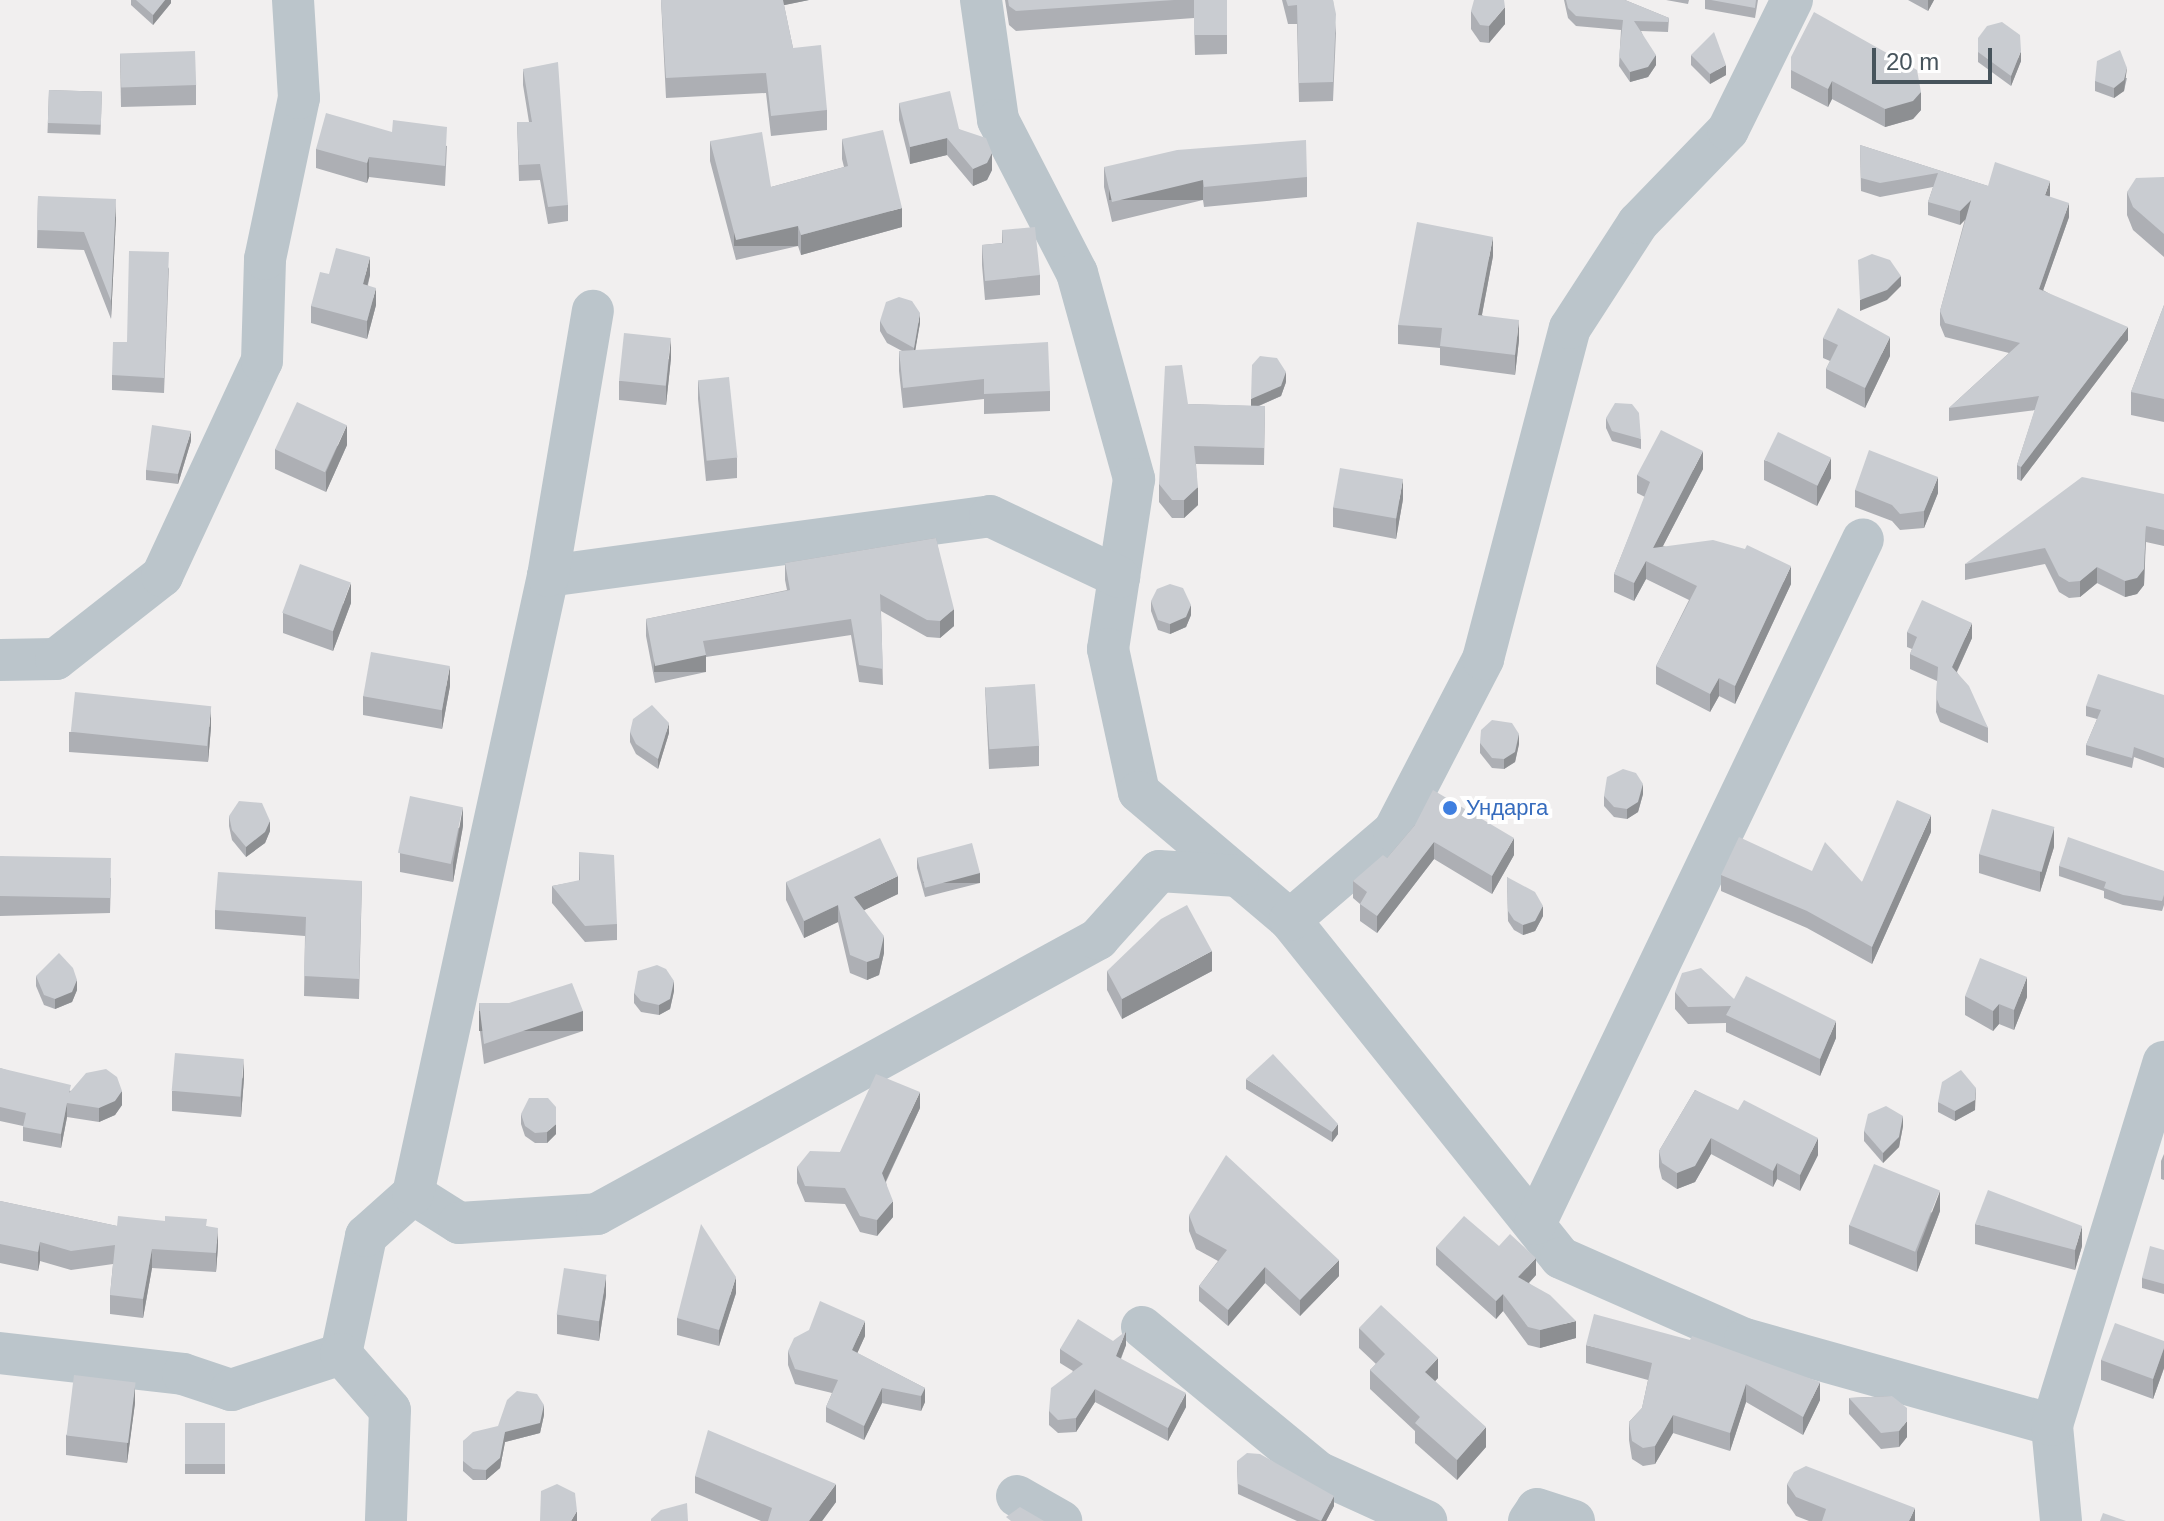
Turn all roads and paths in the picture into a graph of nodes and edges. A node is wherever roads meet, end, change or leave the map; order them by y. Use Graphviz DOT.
graph roads {
  1 [pos="293,0"];
  2 [pos="981,0"];
  3 [pos="1792,0"];
  4 [pos="593,311"];
  5 [pos="1863,539"];
  6 [pos="548,576"];
  7 [pos="1119,577"];
  8 [pos="0,660"];
  9 [pos="1238,876"];
  10 [pos="1290,920"];
  11 [pos="2164,1062"];
  12 [pos="413,1194"];
  13 [pos="1535,1224"];
  14 [pos="1142,1327"];
  15 [pos="0,1353"];
  16 [pos="341,1354"];
  17 [pos="2052,1425"];
  18 [pos="1017,1496"];
  19 [pos="386,1521"];
  20 [pos="1061,1521"];
  21 [pos="1426,1521"];
  22 [pos="1529,1521"];
  23 [pos="1574,1521"];
  24 [pos="2061,1521"];
  1 -- 8 [label="street"];
  2 -- 7 [label="street"];
  3 -- 10 [label="street"];
  4 -- 6 [label="street"];
  5 -- 13 [label="street"];
  6 -- 7 [label="street"];
  6 -- 12 [label="street"];
  7 -- 9 [label="street"];
  9 -- 10 [label="street"];
  9 -- 12 [label="street"];
  10 -- 13 [label="street"];
  11 -- 17 [label="street"];
  12 -- 16 [label="street"];
  13 -- 17 [label="street"];
  14 -- 21 [label="street"];
  15 -- 16 [label="street"];
  16 -- 19 [label="street"];
  17 -- 24 [label="street"];
  18 -- 20 [label="street"];
  22 -- 23 [label="street"];
}
